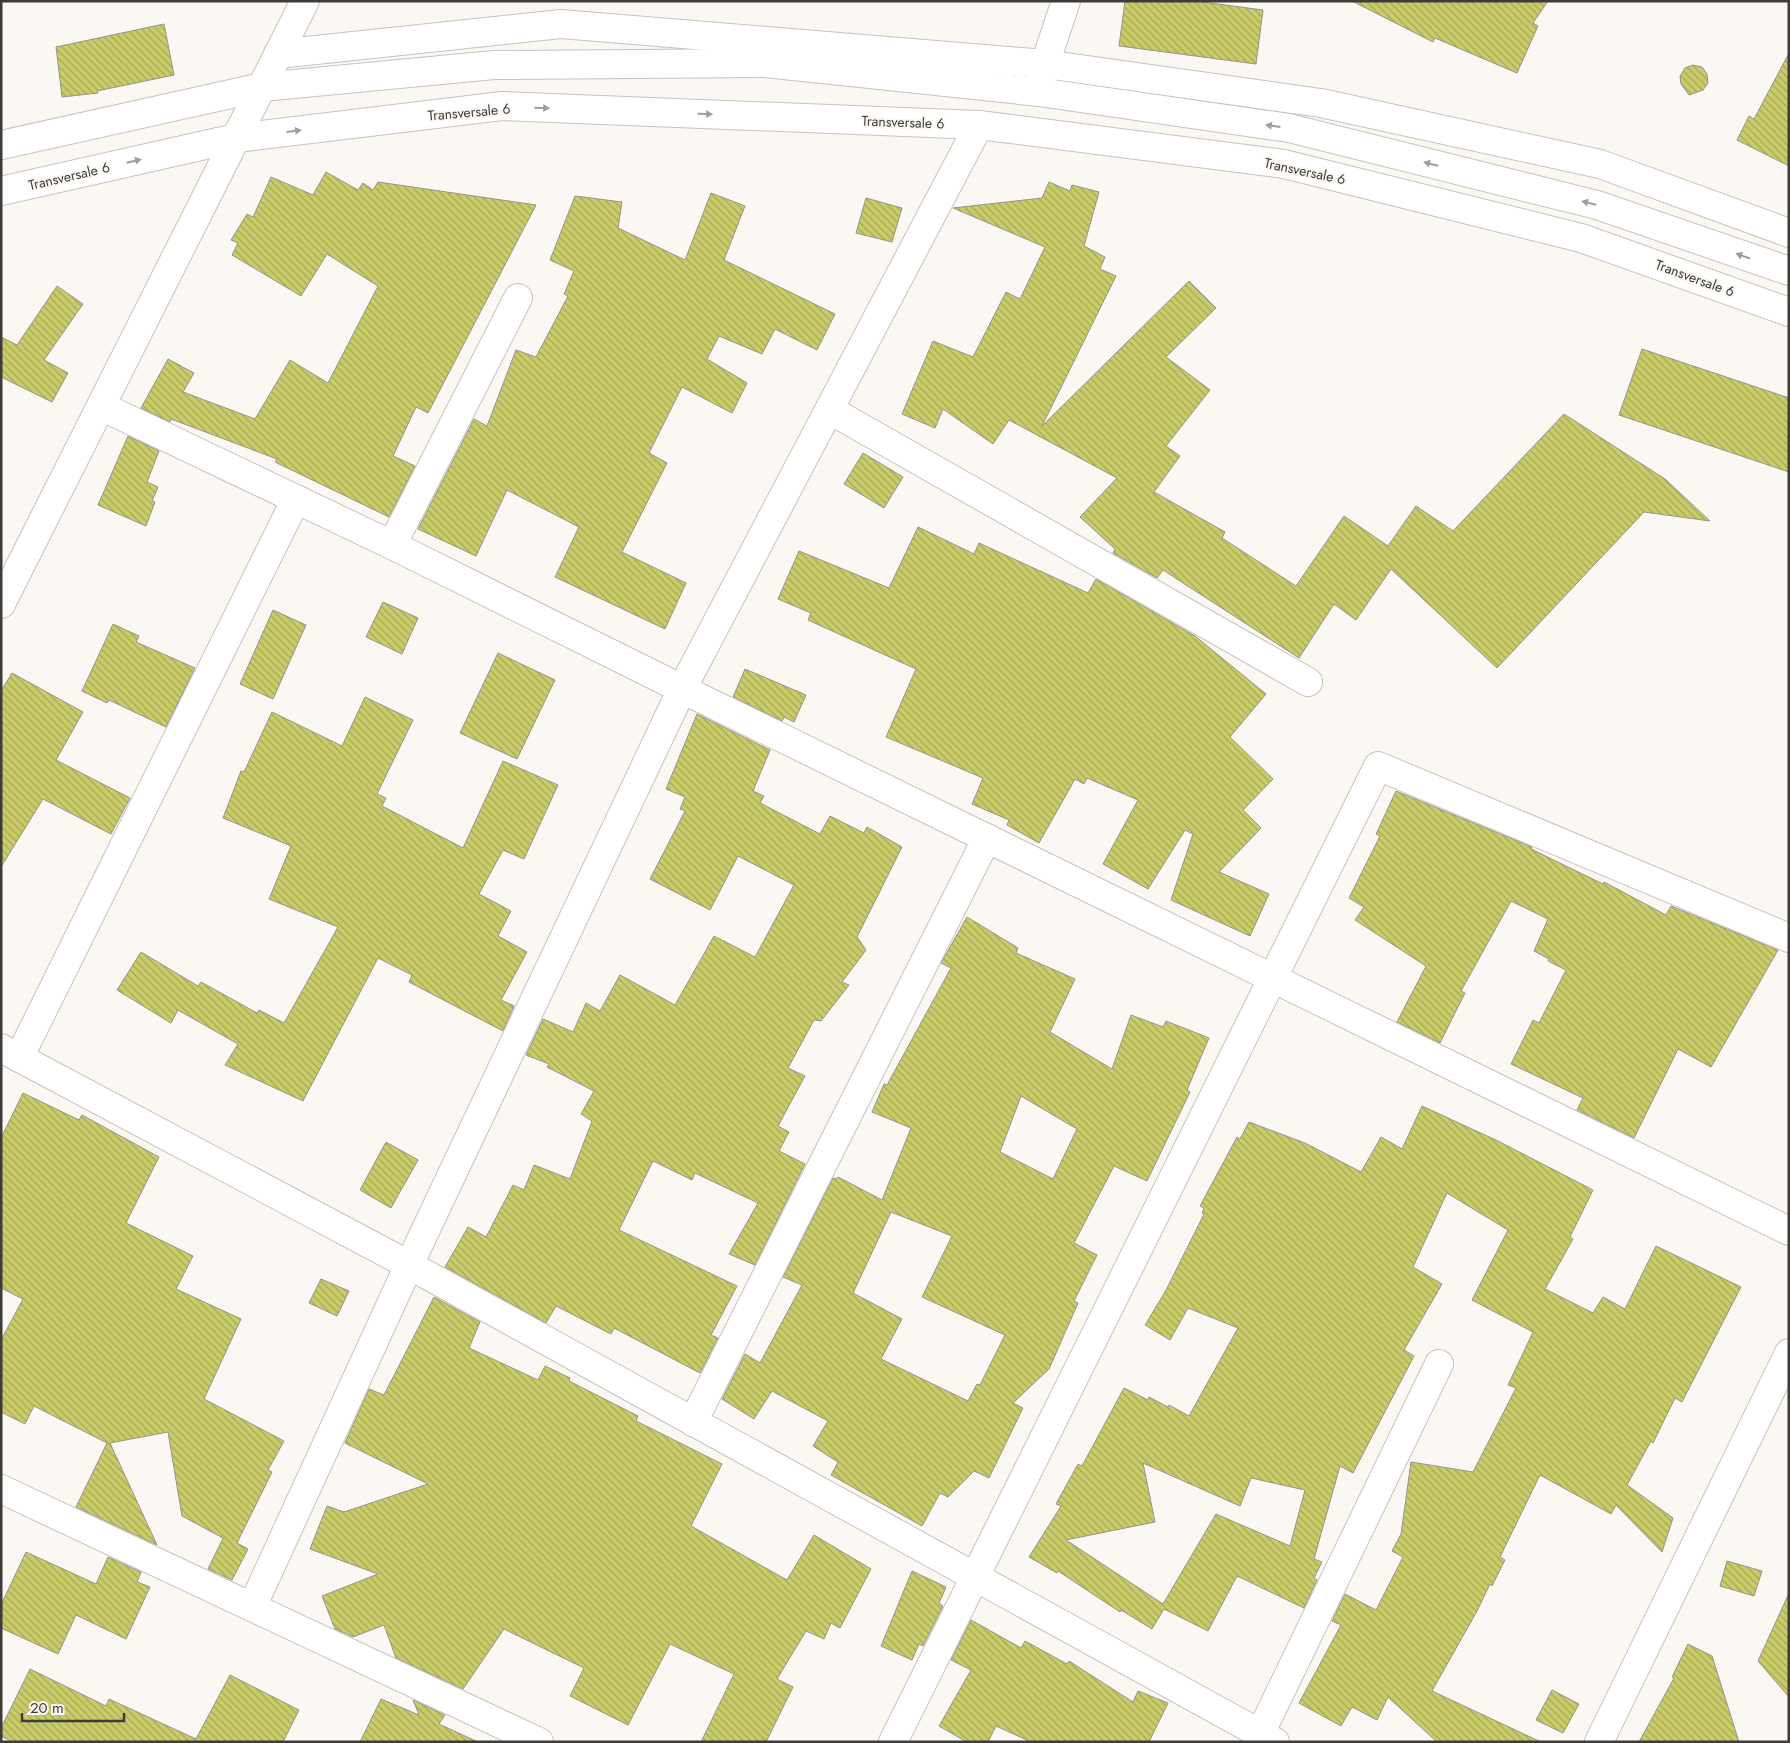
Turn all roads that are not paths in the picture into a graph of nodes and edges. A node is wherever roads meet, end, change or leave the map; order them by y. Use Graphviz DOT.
graph roads {
  1 [pos="305,1"];
  2 [pos="1066,1"];
  3 [pos="278,54"];
  4 [pos="1045,64"];
  5 [pos="262,87"];
  6 [pos="1039,92"];
  7 [pos="979,124"];
  8 [pos="236,138"];
  9 [pos="1,146"];
  10 [pos="1,191"];
  11 [pos="1789,233"];
  12 [pos="1789,272"];
  13 [pos="518,298"];
  14 [pos="1789,312"];
  15 [pos="101,406"];
  16 [pos="830,410"];
  17 [pos="296,499"];
  18 [pos="392,544"];
  19 [pos="1,604"];
  20 [pos="1308,682"];
  21 [pos="682,689"];
  22 [pos="987,838"];
  23 [pos="1789,938"];
  24 [pos="1274,979"];
  25 [pos="10,1053"];
  26 [pos="1789,1231"];
  27 [pos="408,1265"];
  28 [pos="1789,1353"];
  29 [pos="1439,1364"];
  30 [pos="693,1422"];
  31 [pos="1,1489"];
  32 [pos="976,1577"];
  33 [pos="252,1607"];
  34 [pos="1268,1738"];
  35 [pos="539,1742"];
  36 [pos="893,1742"];
  37 [pos="1599,1742"];
  1 -- 3 [label="street"];
  2 -- 4 [label="street"];
  3 -- 4 [label="street"];
  3 -- 5 [label="street"];
  4 -- 6 [label="street"];
  4 -- 11 [label="street"];
  5 -- 6 [label="street"];
  5 -- 8 [label="street"];
  5 -- 9 [label="street"];
  12 -- 6 [label="street, one-way"];
  8 -- 7 [label="street, Transversale 6, one-way"];
  7 -- 14 [label="street, Transversale 6"];
  7 -- 16 [label="street"];
  10 -- 8 [label="street, Transversale 6, one-way"];
  8 -- 15 [label="street"];
  13 -- 18 [label="street"];
  15 -- 17 [label="street"];
  15 -- 19 [label="street"];
  16 -- 20 [label="street"];
  16 -- 21 [label="street"];
  17 -- 18 [label="street"];
  17 -- 25 [label="street"];
  18 -- 21 [label="street"];
  21 -- 22 [label="street"];
  21 -- 27 [label="street"];
  22 -- 24 [label="street"];
  22 -- 30 [label="street"];
  23 -- 24 [label="street"];
  24 -- 26 [label="street"];
  24 -- 32 [label="street"];
  25 -- 27 [label="street"];
  27 -- 30 [label="street"];
  27 -- 33 [label="street"];
  28 -- 37 [label="street"];
  29 -- 34 [label="street"];
  30 -- 32 [label="street"];
  31 -- 33 [label="street"];
  32 -- 34 [label="street"];
  32 -- 36 [label="street"];
  33 -- 35 [label="street"];
}
